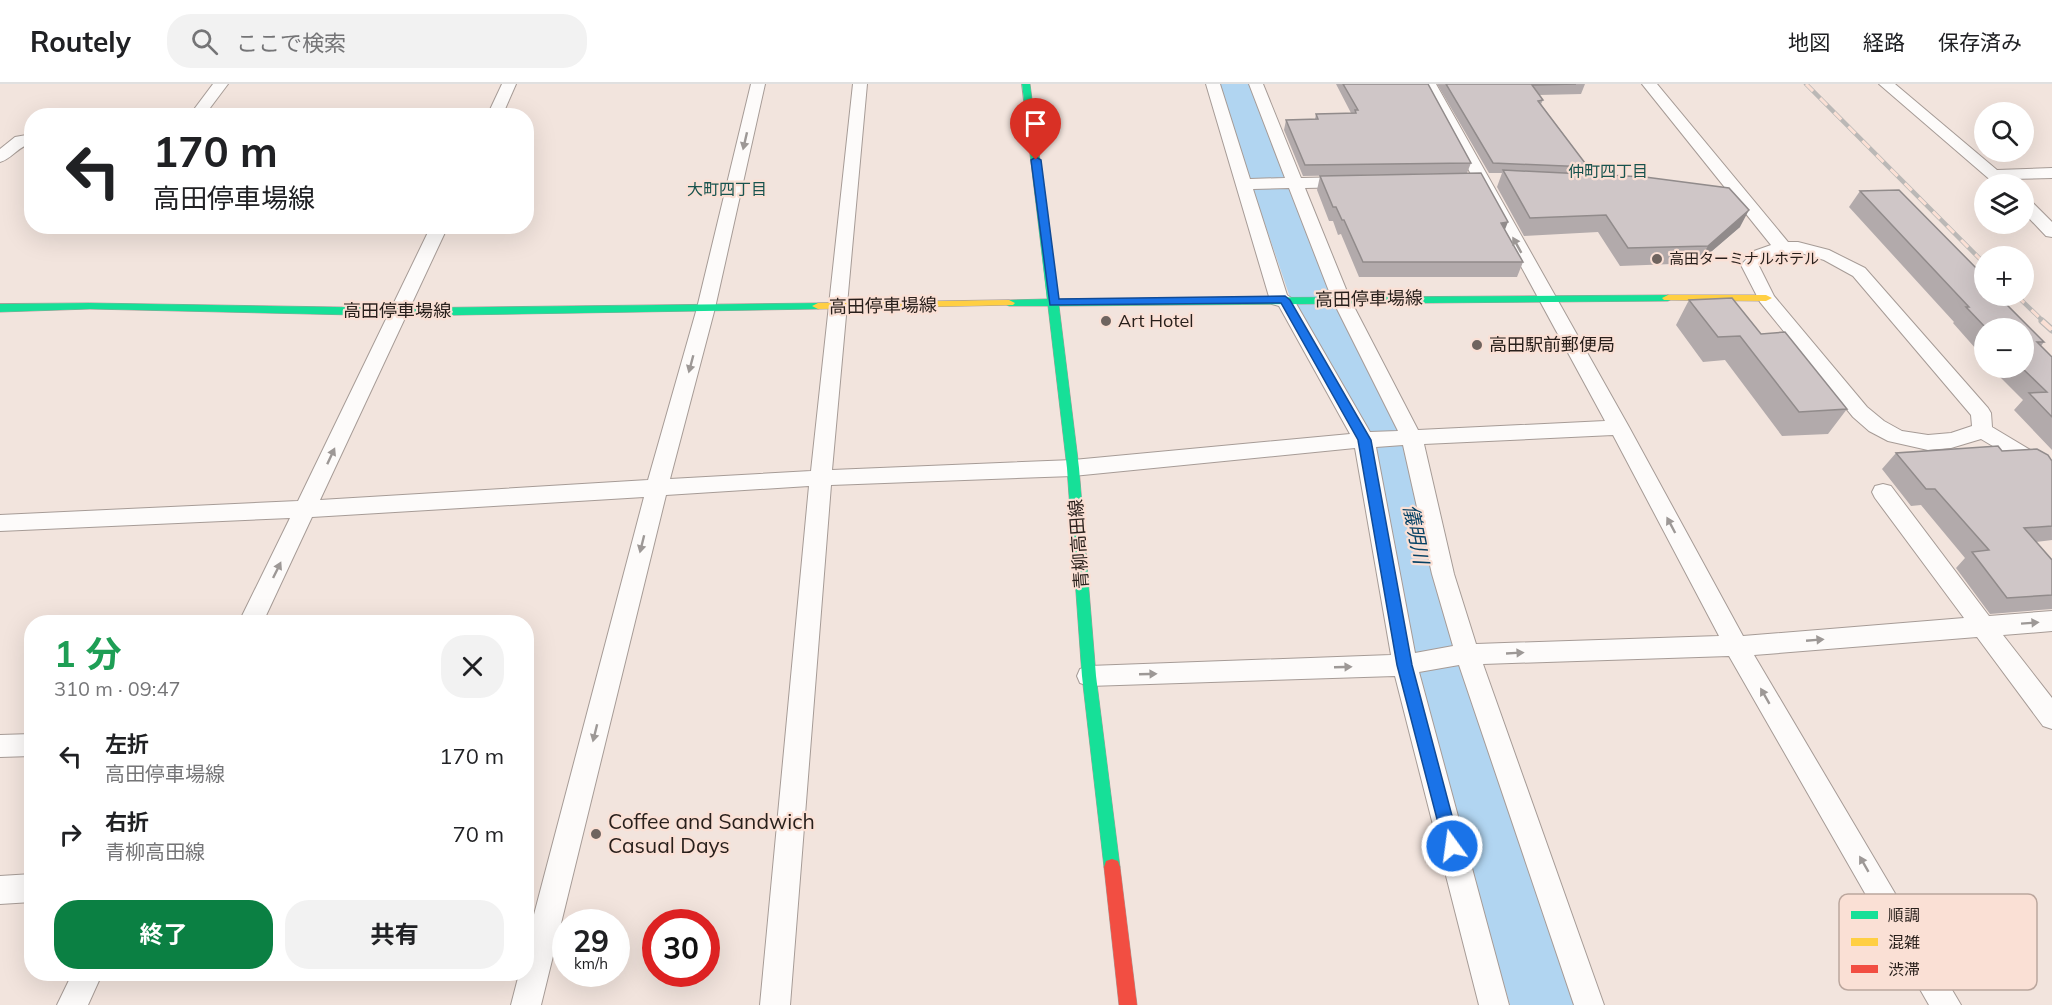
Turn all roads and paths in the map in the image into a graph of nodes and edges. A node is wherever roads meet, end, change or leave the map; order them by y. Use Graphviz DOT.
graph roads {
  1 [pos="221,84"];
  2 [pos="509,84"];
  3 [pos="758,84"];
  4 [pos="860,84"];
  5 [pos="1026,84"];
  6 [pos="1213,84"];
  7 [pos="1256,84"];
  8 [pos="1429,84"];
  9 [pos="1649,84"];
  10 [pos="1886,84"];
  11 [pos="202,108"];
  12 [pos="498,108"];
  13 [pos="24,140"];
  14 [pos="0,157"];
  15 [pos="2052,173"];
  16 [pos="1992,174"];
  17 [pos="2034,175"];
  18 [pos="1475,180"];
  19 [pos="1365,181"];
  20 [pos="1504,181"];
  21 [pos="1293,182"];
  22 [pos="1251,183"];
  23 [pos="1714,190"];
  24 [pos="1738,191"];
  25 [pos="2034,214"];
  26 [pos="2052,232"];
  27 [pos="436,234"];
  28 [pos="1783,248"];
  29 [pos="1545,297"];
  30 [pos="1766,298"];
  31 [pos="1334,299"];
  32 [pos="1286,300"];
  33 [pos="1054,303"];
  34 [pos="0,308"];
  35 [pos="706,308"];
  36 [pos="838,308"];
  37 [pos="398,312"];
  38 [pos="1619,427"];
  39 [pos="1982,430"];
  40 [pos="1412,438"];
  41 [pos="1364,440"];
  42 [pos="1073,468"];
  43 [pos="822,478"];
  44 [pos="2052,479"];
  45 [pos="657,488"];
  46 [pos="1883,492"];
  47 [pos="306,509"];
  48 [pos="0,523"];
  49 [pos="254,615"];
  50 [pos="2052,621"];
  51 [pos="1983,627"];
  52 [pos="1736,646"];
  53 [pos="1462,655"];
  54 [pos="1405,665"];
  55 [pos="1089,676"];
  56 [pos="2052,718"];
  57 [pos="24,745"];
  58 [pos="0,746"];
  59 [pos="24,888"];
  60 [pos="0,890"];
  61 [pos="1881,894"];
  62 [pos="534,973"];
  63 [pos="84,981"];
  64 [pos="532,981"];
  65 [pos="1937,990"];
  66 [pos="72,1005"];
  67 [pos="526,1005"];
  68 [pos="775,1005"];
  69 [pos="1128,1005"];
  70 [pos="1494,1005"];
  71 [pos="1589,1005"];
  72 [pos="1946,1005"];
  1 -- 11 [label="street"];
  2 -- 12 [label="street"];
  3 -- 35 [label="street, one-way"];
  4 -- 36 [label="street"];
  5 -- 33 [label="main road, 青柳高田線"];
  6 -- 22 [label="street"];
  7 -- 21 [label="street"];
  8 -- 18 [label="street"];
  9 -- 24 [label="street"];
  10 -- 16 [label="street"];
  13 -- 14 [label="street"];
  15 -- 17 [label="street"];
  18 -- 20 [label="street"];
  29 -- 18 [label="street, one-way"];
  19 -- 21 [label="street"];
  21 -- 22 [label="street"];
  21 -- 31 [label="street"];
  22 -- 32 [label="street"];
  23 -- 24 [label="street"];
  24 -- 28 [label="street"];
  25 -- 26 [label="street"];
  27 -- 37 [label="street"];
  28 -- 30 [label="street"];
  28 -- 39 [label="street"];
  29 -- 30 [label="main road, 高田停車場線"];
  29 -- 31 [label="main road, 高田停車場線"];
  29 -- 38 [label="street"];
  30 -- 39 [label="street"];
  31 -- 32 [label="main road, 高田停車場線"];
  31 -- 40 [label="street"];
  32 -- 33 [label="main road, 高田停車場線"];
  32 -- 41 [label="street"];
  33 -- 36 [label="main road, 高田停車場線"];
  33 -- 42 [label="main road, 青柳高田線"];
  34 -- 37 [label="main road, 高田停車場線"];
  35 -- 36 [label="main road, 高田停車場線"];
  35 -- 37 [label="main road, 高田停車場線"];
  35 -- 45 [label="street, one-way"];
  36 -- 43 [label="street"];
  47 -- 37 [label="street, one-way"];
  38 -- 40 [label="street"];
  52 -- 38 [label="street, one-way"];
  39 -- 44 [label="street"];
  40 -- 41 [label="street"];
  40 -- 53 [label="street"];
  41 -- 42 [label="street"];
  41 -- 54 [label="street"];
  42 -- 43 [label="street"];
  42 -- 55 [label="main road, 青柳高田線"];
  43 -- 45 [label="street"];
  43 -- 68 [label="street"];
  45 -- 47 [label="street"];
  45 -- 62 [label="street, one-way"];
  46 -- 51 [label="street"];
  47 -- 48 [label="street"];
  49 -- 47 [label="street, one-way"];
  51 -- 50 [label="street, one-way"];
  52 -- 51 [label="street, one-way"];
  51 -- 56 [label="street"];
  53 -- 52 [label="street, one-way"];
  61 -- 52 [label="street, one-way"];
  53 -- 54 [label="street"];
  53 -- 71 [label="street"];
  55 -- 54 [label="street, one-way"];
  54 -- 70 [label="street"];
  55 -- 69 [label="main road, 青柳高田線"];
  57 -- 58 [label="street"];
  59 -- 60 [label="street"];
  63 -- 66 [label="street"];
  64 -- 67 [label="street, one-way"];
  72 -- 65 [label="street, one-way"];
}
